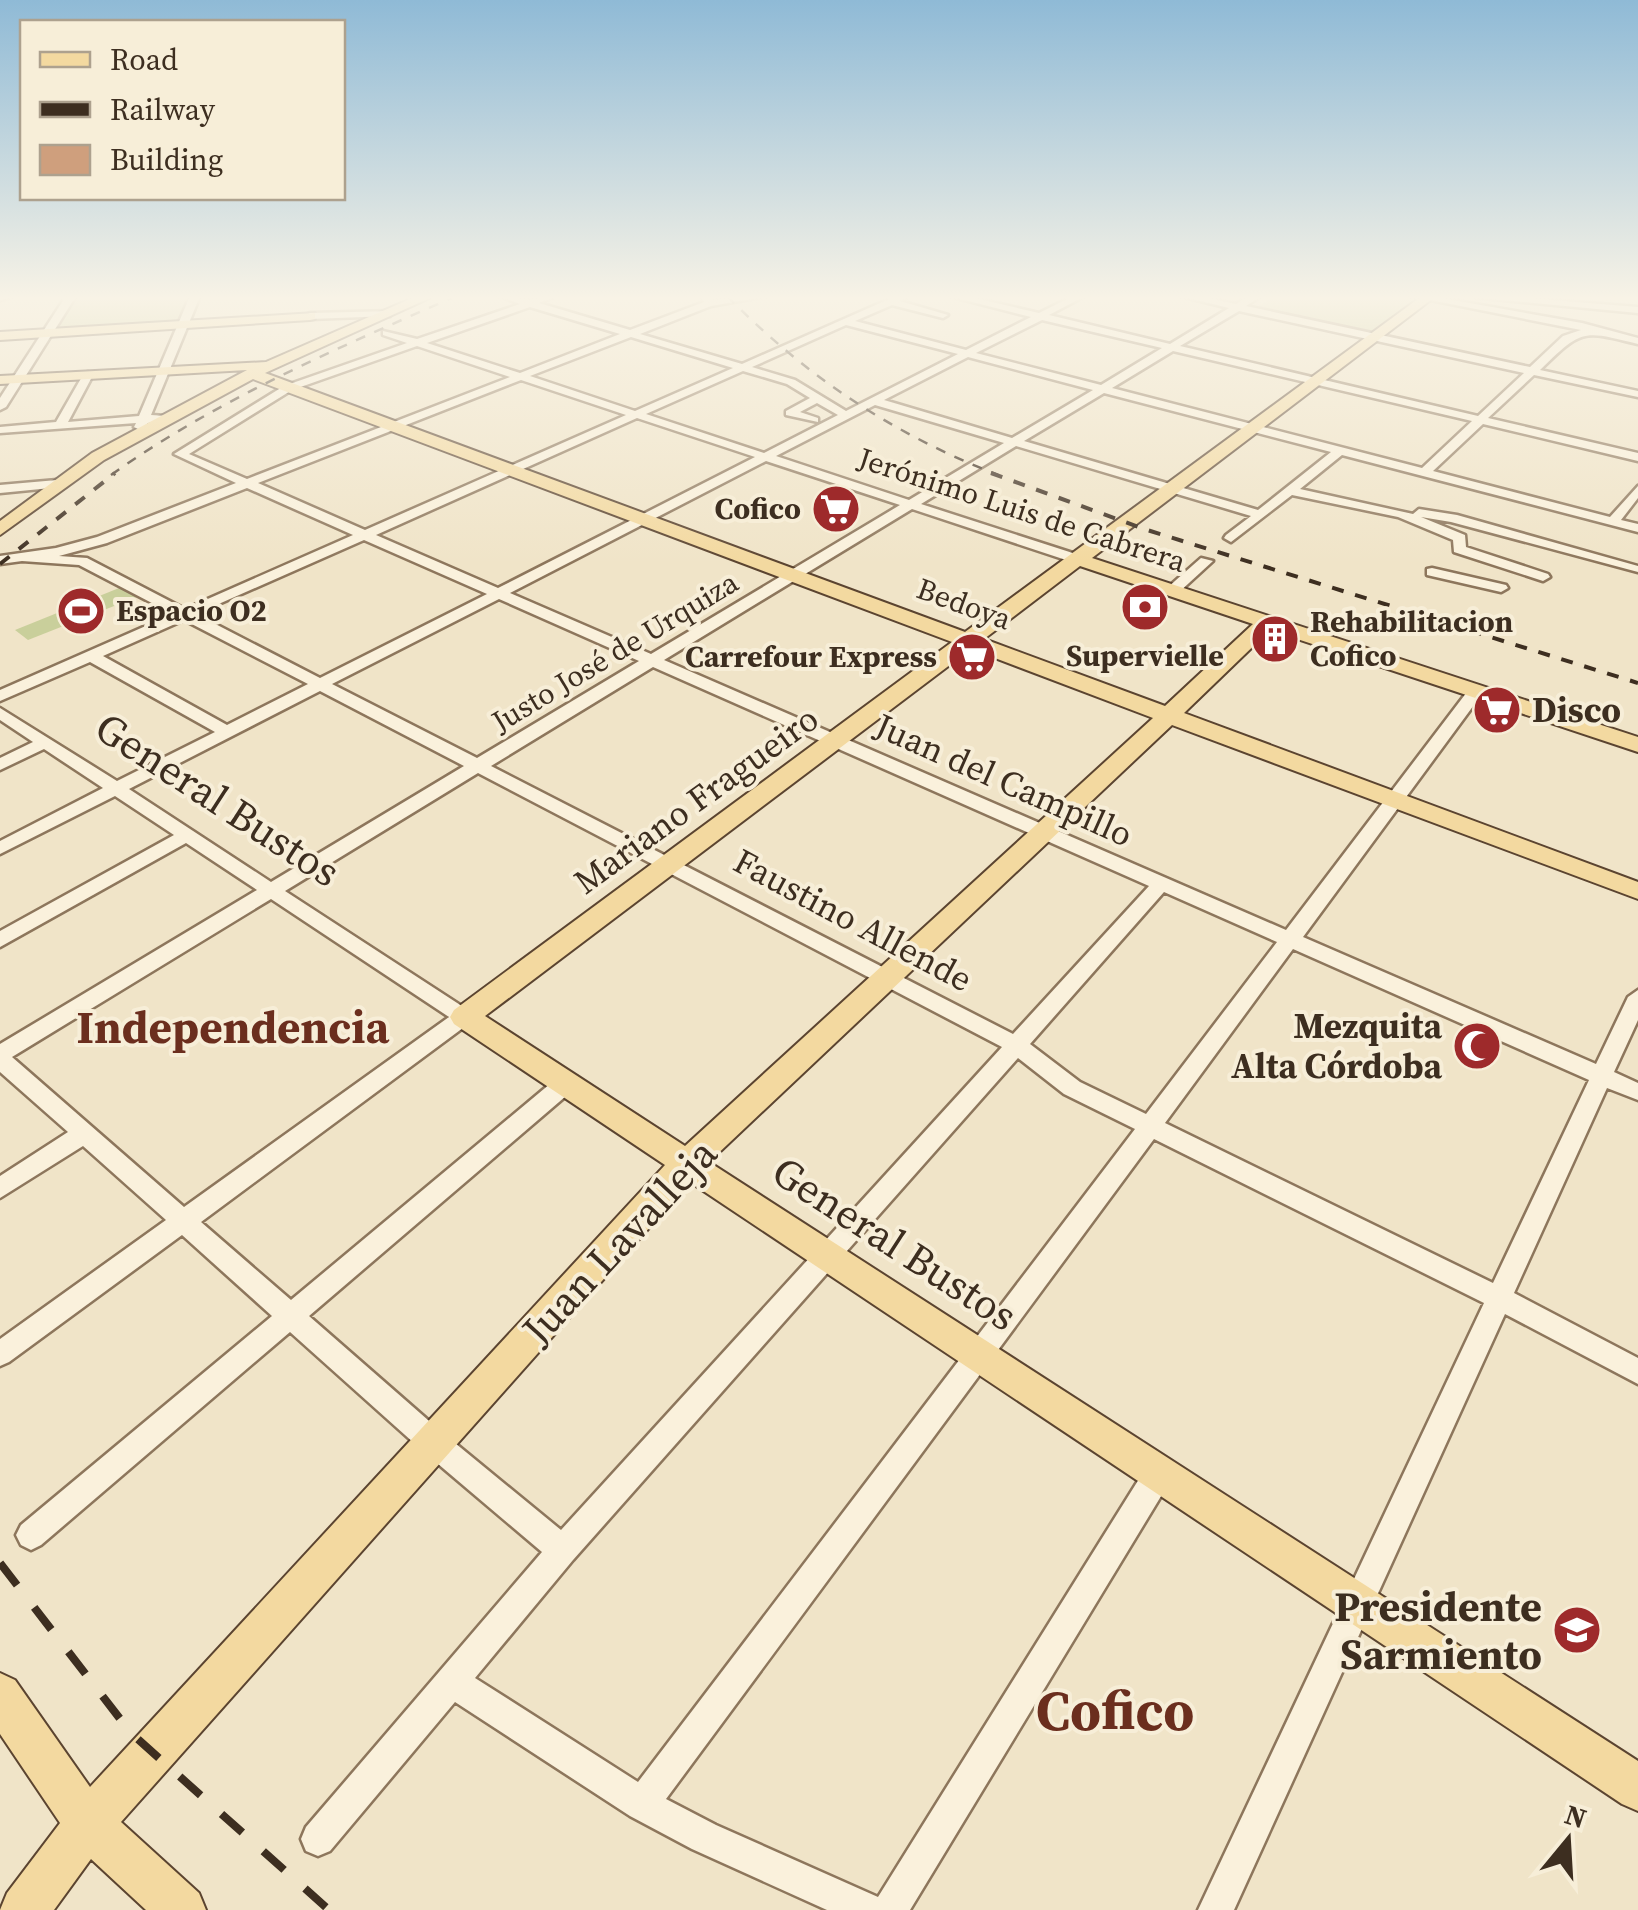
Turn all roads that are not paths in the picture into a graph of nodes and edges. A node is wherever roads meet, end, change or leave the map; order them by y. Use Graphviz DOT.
graph roads {
  1 [pos="15,385"];
  2 [pos="82,385"];
  3 [pos="157,385"];
  4 [pos="235,385"];
  5 [pos="281,385"];
  6 [pos="296,385"];
  7 [pos="500,385"];
  8 [pos="545,385"];
  9 [pos="704,385"];
  10 [pos="797,385"];
  11 [pos="906,385"];
  12 [pos="1088,385"];
  13 [pos="1109,385"];
  14 [pos="1310,385"];
  15 [pos="1333,385"];
  16 [pos="1517,385"];
  17 [pos="1597,385"];
  18 [pos="288,388"];
  19 [pos="1103,389"];
  20 [pos="1638,394"];
  21 [pos="818,398"];
  22 [pos="874,401"];
  23 [pos="0,407"];
  24 [pos="634,415"];
  25 [pos="847,416"];
  26 [pos="814,420"];
  27 [pos="1480,420"];
  28 [pos="60,426"];
  29 [pos="140,426"];
  30 [pos="395,426"];
  31 [pos="1253,428"];
  32 [pos="0,430"];
  33 [pos="1013,444"];
  34 [pos="1339,451"];
  35 [pos="1638,457"];
  36 [pos="765,458"];
  37 [pos="510,469"];
  38 [pos="1425,472"];
  39 [pos="56,484"];
  40 [pos="244,484"];
  41 [pos="0,489"];
  42 [pos="1170,489"];
  43 [pos="1292,490"];
  44 [pos="1638,490"];
  45 [pos="912,507"];
  46 [pos="1387,510"];
  47 [pos="1259,514"];
  48 [pos="644,520"];
  49 [pos="1613,522"];
  50 [pos="1638,528"];
  51 [pos="0,530"];
  52 [pos="360,534"];
  53 [pos="1231,538"];
  54 [pos="102,540"];
  55 [pos="1475,554"];
  56 [pos="26,558"];
  57 [pos="1077,559"];
  58 [pos="0,560"];
  59 [pos="82,561"];
  60 [pos="1206,561"];
  61 [pos="1634,570"];
  62 [pos="1432,572"];
  63 [pos="796,576"];
  64 [pos="1543,577"];
  65 [pos="1457,578"];
  66 [pos="1501,588"];
  67 [pos="1172,590"];
  68 [pos="497,594"];
  69 [pos="185,614"];
  70 [pos="1267,622"];
  71 [pos="968,640"];
  72 [pos="91,656"];
  73 [pos="653,662"];
  74 [pos="319,684"];
  75 [pos="1476,691"];
  76 [pos="0,696"];
  77 [pos="0,713"];
  78 [pos="1169,716"];
  79 [pos="227,732"];
  80 [pos="45,742"];
  81 [pos="835,742"];
  82 [pos="1638,745"];
  83 [pos="0,765"];
  84 [pos="478,765"];
  85 [pos="116,789"];
  86 [pos="1395,800"];
  87 [pos="1045,834"];
  88 [pos="187,835"];
  89 [pos="0,848"];
  90 [pos="668,863"];
  91 [pos="1160,884"];
  92 [pos="272,891"];
  93 [pos="1638,891"];
  94 [pos="0,940"];
  95 [pos="1290,940"];
  96 [pos="890,978"];
  97 [pos="1638,997"];
  98 [pos="464,1017"];
  99 [pos="1018,1046"];
  100 [pos="0,1056"];
  101 [pos="1602,1076"];
  102 [pos="565,1084"];
  103 [pos="1638,1092"];
  104 [pos="1151,1128"];
  105 [pos="84,1134"];
  106 [pos="687,1163"];
  107 [pos="0,1188"];
  108 [pos="183,1221"];
  109 [pos="827,1256"];
  110 [pos="1499,1298"];
  111 [pos="290,1316"];
  112 [pos="0,1354"];
  113 [pos="978,1355"];
  114 [pos="1638,1372"];
  115 [pos="434,1442"];
  116 [pos="1159,1474"];
  117 [pos="31,1535"];
  118 [pos="563,1550"];
  119 [pos="1358,1604"];
  120 [pos="452,1682"];
  121 [pos="0,1695"];
  122 [pos="1638,1788"];
  123 [pos="642,1804"];
  124 [pos="88,1824"];
  125 [pos="318,1839"];
  126 [pos="24,1910"];
  127 [pos="182,1910"];
  128 [pos="867,1910"];
  129 [pos="890,1910"];
  130 [pos="1216,1910"];
  1 -- 23 [label="street"];
  2 -- 28 [label="street"];
  3 -- 29 [label="street"];
  4 -- 29 [label="main road"];
  5 -- 18 [label="main road, Bedoya"];
  6 -- 18 [label="street"];
  7 -- 30 [label="street"];
  8 -- 24 [label="street, Jerónimo Luis de Cabrera"];
  9 -- 24 [label="street"];
  10 -- 21 [label="street"];
  11 -- 22 [label="street"];
  12 -- 19 [label="street"];
  13 -- 19 [label="street, Justo José de Urquiza"];
  14 -- 31 [label="main road, Mariano Fragueiro"];
  15 -- 27 [label="street"];
  16 -- 27 [label="street"];
  17 -- 20 [label="street"];
  18 -- 30 [label="main road, Bedoya"];
  18 -- 40 [label="street, Juan del Campillo"];
  19 -- 31 [label="street"];
  19 -- 33 [label="street, Justo José de Urquiza"];
  21 -- 25 [label="street"];
  21 -- 26 [label="street"];
  22 -- 25 [label="street"];
  22 -- 33 [label="street"];
  24 -- 36 [label="street, Jerónimo Luis de Cabrera"];
  24 -- 37 [label="street"];
  25 -- 36 [label="street"];
  27 -- 35 [label="street"];
  27 -- 38 [label="street"];
  28 -- 29 [label="street"];
  28 -- 32 [label="street"];
  29 -- 39 [label="main road"];
  30 -- 37 [label="main road, Bedoya"];
  30 -- 40 [label="street"];
  31 -- 34 [label="street"];
  31 -- 42 [label="main road, Mariano Fragueiro"];
  33 -- 42 [label="street"];
  33 -- 45 [label="street, Justo José de Urquiza"];
  34 -- 38 [label="street"];
  34 -- 43 [label="street"];
  36 -- 45 [label="street, Jerónimo Luis de Cabrera"];
  36 -- 48 [label="street"];
  37 -- 48 [label="main road, Bedoya"];
  37 -- 52 [label="street"];
  38 -- 49 [label="street"];
  39 -- 41 [label="street"];
  39 -- 51 [label="main road"];
  40 -- 52 [label="street, Juan del Campillo"];
  40 -- 54 [label="street"];
  42 -- 47 [label="street"];
  42 -- 57 [label="main road, Mariano Fragueiro"];
  43 -- 46 [label="street"];
  43 -- 47 [label="street"];
  44 -- 49 [label="street"];
  45 -- 57 [label="street, Jerónimo Luis de Cabrera"];
  45 -- 63 [label="street, Justo José de Urquiza"];
  46 -- 55 [label="street"];
  46 -- 61 [label="street"];
  47 -- 53 [label="street"];
  48 -- 63 [label="main road, Bedoya"];
  48 -- 68 [label="street"];
  49 -- 50 [label="street"];
  52 -- 68 [label="street, Juan del Campillo"];
  52 -- 69 [label="street"];
  54 -- 56 [label="street"];
  54 -- 59 [label="street"];
  55 -- 64 [label="street"];
  55 -- 65 [label="street"];
  56 -- 58 [label="street"];
  56 -- 59 [label="street, Faustino Allende"];
  57 -- 67 [label="main road, Jerónimo Luis de Cabrera"];
  57 -- 71 [label="main road, Mariano Fragueiro"];
  59 -- 69 [label="street, Faustino Allende"];
  60 -- 67 [label="street"];
  62 -- 65 [label="street"];
  63 -- 71 [label="main road, Bedoya"];
  63 -- 73 [label="street, Justo José de Urquiza"];
  65 -- 66 [label="street"];
  67 -- 70 [label="main road, Jerónimo Luis de Cabrera"];
  68 -- 73 [label="street, Juan del Campillo"];
  68 -- 74 [label="street"];
  69 -- 72 [label="street"];
  69 -- 74 [label="street, Faustino Allende"];
  70 -- 75 [label="main road, Jerónimo Luis de Cabrera"];
  70 -- 78 [label="main road, Juan Lavalleja"];
  71 -- 78 [label="main road, Bedoya"];
  71 -- 81 [label="main road, Mariano Fragueiro"];
  72 -- 76 [label="street"];
  72 -- 79 [label="street"];
  73 -- 81 [label="street, Juan del Campillo"];
  73 -- 84 [label="street, Justo José de Urquiza"];
  74 -- 79 [label="street"];
  74 -- 84 [label="street, Faustino Allende"];
  75 -- 82 [label="main road, Jerónimo Luis de Cabrera"];
  75 -- 86 [label="street"];
  77 -- 80 [label="street, General Bustos"];
  78 -- 86 [label="main road, Bedoya"];
  78 -- 87 [label="main road, Juan Lavalleja"];
  79 -- 85 [label="street"];
  80 -- 83 [label="street"];
  80 -- 85 [label="street, General Bustos"];
  81 -- 87 [label="street, Juan del Campillo"];
  81 -- 90 [label="main road, Mariano Fragueiro"];
  84 -- 90 [label="street, Faustino Allende"];
  84 -- 92 [label="street, Justo José de Urquiza"];
  85 -- 88 [label="street, General Bustos"];
  85 -- 89 [label="street"];
  86 -- 93 [label="main road, Bedoya"];
  86 -- 95 [label="street"];
  87 -- 91 [label="street, Juan del Campillo"];
  87 -- 96 [label="main road, Juan Lavalleja"];
  88 -- 92 [label="street, General Bustos"];
  88 -- 94 [label="street"];
  90 -- 96 [label="street, Faustino Allende"];
  90 -- 98 [label="main road, Mariano Fragueiro"];
  91 -- 95 [label="street, Juan del Campillo"];
  91 -- 99 [label="street"];
  92 -- 98 [label="street, General Bustos"];
  92 -- 100 [label="street, Justo José de Urquiza"];
  95 -- 101 [label="street, Juan del Campillo"];
  95 -- 104 [label="street"];
  96 -- 99 [label="street, Faustino Allende"];
  96 -- 106 [label="main road, Juan Lavalleja"];
  97 -- 101 [label="street"];
  98 -- 102 [label="main road, General Bustos"];
  98 -- 108 [label="street, Mariano Fragueiro"];
  99 -- 104 [label="street, Faustino Allende"];
  99 -- 109 [label="street"];
  100 -- 105 [label="street"];
  101 -- 103 [label="street, Juan del Campillo"];
  101 -- 110 [label="street"];
  102 -- 106 [label="main road, General Bustos"];
  102 -- 111 [label="street"];
  104 -- 110 [label="street, Faustino Allende"];
  104 -- 113 [label="street"];
  105 -- 107 [label="street"];
  105 -- 108 [label="street"];
  106 -- 109 [label="main road, General Bustos"];
  106 -- 115 [label="main road, Juan Lavalleja"];
  108 -- 111 [label="street"];
  108 -- 112 [label="street, Mariano Fragueiro"];
  109 -- 113 [label="main road, General Bustos"];
  109 -- 118 [label="street"];
  110 -- 114 [label="street, Faustino Allende"];
  110 -- 119 [label="street"];
  111 -- 115 [label="street"];
  111 -- 117 [label="street"];
  113 -- 116 [label="main road, General Bustos"];
  113 -- 123 [label="street"];
  115 -- 118 [label="street"];
  115 -- 124 [label="main road, Juan Lavalleja"];
  116 -- 119 [label="main road, General Bustos"];
  116 -- 129 [label="street"];
  118 -- 120 [label="street"];
  119 -- 122 [label="main road, General Bustos"];
  119 -- 130 [label="street"];
  120 -- 123 [label="street"];
  120 -- 125 [label="street"];
  121 -- 124 [label="main road"];
  123 -- 128 [label="street"];
  124 -- 126 [label="main road, Juan Lavalleja"];
  124 -- 127 [label="main road"];
}
